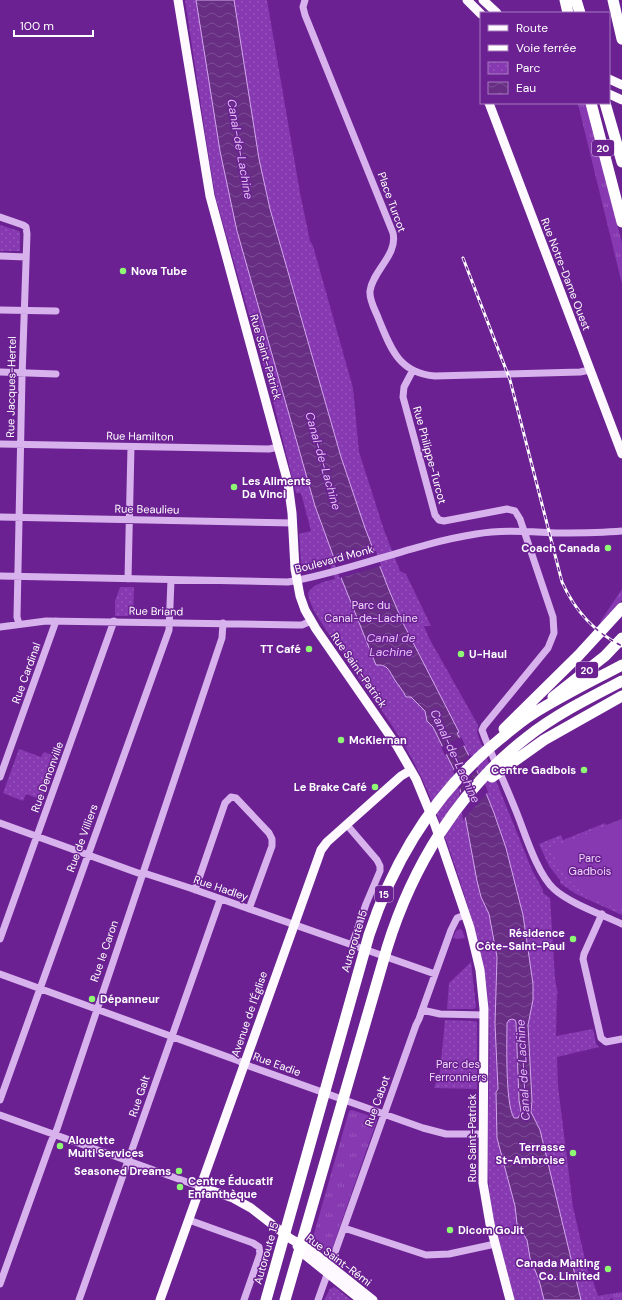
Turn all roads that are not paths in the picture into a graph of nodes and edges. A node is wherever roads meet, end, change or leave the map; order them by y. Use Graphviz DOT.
graph roads {
  1 [pos="178,0"];
  2 [pos="304,0"];
  3 [pos="467,0"];
  4 [pos="484,0"];
  5 [pos="565,0"];
  6 [pos="576,0"];
  7 [pos="613,0"];
  8 [pos="496,12"];
  9 [pos="568,12"];
  10 [pos="580,12"];
  11 [pos="480,13"];
  12 [pos="622,39"];
  13 [pos="610,79"];
  14 [pos="621,85"];
  15 [pos="489,104"];
  16 [pos="591,104"];
  17 [pos="605,104"];
  18 [pos="622,162"];
  19 [pos="0,217"];
  20 [pos="622,222"];
  21 [pos="0,256"];
  22 [pos="26,257"];
  23 [pos="0,310"];
  24 [pos="24,311"];
  25 [pos="56,311"];
  26 [pos="413,370"];
  27 [pos="590,370"];
  28 [pos="0,372"];
  29 [pos="22,372"];
  30 [pos="56,374"];
  31 [pos="0,444"];
  32 [pos="21,444"];
  33 [pos="131,447"];
  34 [pos="279,447"];
  35 [pos="622,454"];
  36 [pos="0,517"];
  37 [pos="19,517"];
  38 [pos="129,520"];
  39 [pos="293,523"];
  40 [pos="524,531"];
  41 [pos="622,531"];
  42 [pos="0,576"];
  43 [pos="18,577"];
  44 [pos="128,579"];
  45 [pos="171,580"];
  46 [pos="297,580"];
  47 [pos="622,608"];
  48 [pos="56,621"];
  49 [pos="311,621"];
  50 [pos="114,622"];
  51 [pos="169,623"];
  52 [pos="223,623"];
  53 [pos="19,624"];
  54 [pos="0,627"];
  55 [pos="622,638"];
  56 [pos="622,665"];
  57 [pos="622,681"];
  58 [pos="622,696"];
  59 [pos="622,703"];
  60 [pos="531,715"];
  61 [pos="578,721"];
  62 [pos="514,723"];
  63 [pos="528,744"];
  64 [pos="411,770"];
  65 [pos="0,777"];
  66 [pos="0,823"];
  67 [pos="347,825"];
  68 [pos="37,836"];
  69 [pos="88,854"];
  70 [pos="142,873"];
  71 [pos="195,890"];
  72 [pos="220,900"];
  73 [pos="249,909"];
  74 [pos="465,914"];
  75 [pos="602,914"];
  76 [pos="622,924"];
  77 [pos="294,925"];
  78 [pos="0,939"];
  79 [pos="352,945"];
  80 [pos="0,974"];
  81 [pos="435,974"];
  82 [pos="40,989"];
  83 [pos="96,1010"];
  84 [pos="422,1010"];
  85 [pos="484,1015"];
  86 [pos="172,1037"];
  87 [pos="622,1039"];
  88 [pos="244,1064"];
  89 [pos="0,1100"];
  90 [pos="384,1114"];
  91 [pos="0,1115"];
  92 [pos="483,1134"];
  93 [pos="54,1135"];
  94 [pos="128,1161"];
  95 [pos="200,1187"];
  96 [pos="189,1220"];
  97 [pos="344,1228"];
  98 [pos="495,1244"];
  99 [pos="329,1270"];
  100 [pos="1,1280"];
  101 [pos="79,1300"];
  102 [pos="160,1300"];
  103 [pos="244,1300"];
  104 [pos="266,1300"];
  105 [pos="285,1300"];
  106 [pos="318,1300"];
  107 [pos="361,1300"];
  108 [pos="373,1300"];
  109 [pos="510,1300"];
  1 -- 34 [label="main road, Rue Saint-Patrick"];
  2 -- 26 [label="street, Place Turcot"];
  3 -- 11 [label="main road"];
  4 -- 8 [label="main road"];
  5 -- 9 [label="highway"];
  6 -- 10 [label="highway"];
  7 -- 12 [label="highway"];
  13 -- 14 [label="main road"];
  15 -- 27 [label="main road, Rue Notre-Dame Ouest"];
  16 -- 20 [label="highway, 20"];
  17 -- 18 [label="highway"];
  19 -- 22 [label="street, Rue Jacques-Hertel"];
  21 -- 22 [label="street"];
  22 -- 24 [label="street, Rue Jacques-Hertel"];
  23 -- 24 [label="street"];
  24 -- 25 [label="street"];
  24 -- 29 [label="street, Rue Jacques-Hertel"];
  26 -- 27 [label="street, Place Turcot"];
  26 -- 40 [label="street, Rue Philippe-Turcot"];
  27 -- 35 [label="main road, Rue Notre-Dame Ouest"];
  28 -- 29 [label="street"];
  29 -- 30 [label="street"];
  29 -- 32 [label="street, Rue Jacques-Hertel"];
  31 -- 32 [label="street, Rue Hamilton"];
  32 -- 33 [label="street, Rue Hamilton"];
  32 -- 37 [label="street, Rue Jacques-Hertel"];
  33 -- 34 [label="street, Rue Hamilton"];
  33 -- 38 [label="street"];
  34 -- 39 [label="main road, Rue Saint-Patrick"];
  36 -- 37 [label="street, Rue Beaulieu"];
  37 -- 38 [label="street, Rue Beaulieu"];
  37 -- 43 [label="street, Rue Jacques-Hertel"];
  38 -- 39 [label="street, Rue Beaulieu"];
  38 -- 44 [label="street"];
  39 -- 46 [label="main road, Rue Saint-Patrick"];
  40 -- 41 [label="street, Boulevard Monk"];
  40 -- 46 [label="street, Boulevard Monk"];
  40 -- 75 [label="street"];
  42 -- 43 [label="street, Boulevard Monk"];
  43 -- 44 [label="street, Boulevard Monk"];
  43 -- 53 [label="street, Rue Jacques-Hertel"];
  44 -- 45 [label="street, Boulevard Monk"];
  45 -- 46 [label="street, Boulevard Monk"];
  45 -- 51 [label="street, Rue de Villiers"];
  46 -- 49 [label="main road, Rue Saint-Patrick"];
  47 -- 62 [label="highway"];
  48 -- 50 [label="street, Rue Briand"];
  48 -- 53 [label="street, Rue Briand"];
  48 -- 65 [label="street, Rue Cardinal"];
  49 -- 52 [label="street, Rue Briand"];
  49 -- 64 [label="main road, Rue Saint-Patrick"];
  50 -- 51 [label="street, Rue Briand"];
  50 -- 68 [label="street, Rue Denonville"];
  51 -- 52 [label="street, Rue Briand"];
  51 -- 69 [label="street, Rue de Villiers"];
  52 -- 70 [label="street, Rue le Caron"];
  53 -- 54 [label="street, Rue Briand"];
  55 -- 60 [label="highway, 20"];
  56 -- 60 [label="highway, Autoroute 15 / 15"];
  57 -- 63 [label="highway"];
  58 -- 61 [label="highway"];
  59 -- 61 [label="highway"];
  60 -- 62 [label="highway, Autoroute 15 / 15"];
  61 -- 63 [label="highway"];
  62 -- 104 [label="highway, Autoroute 15 / 15"];
  63 -- 105 [label="highway, 15"];
  64 -- 67 [label="main road, Avenue de l'Église"];
  64 -- 74 [label="main road, Rue Saint-Patrick"];
  66 -- 68 [label="street, Rue Hadley"];
  67 -- 77 [label="main road, Avenue de l'Église"];
  67 -- 79 [label="street"];
  68 -- 69 [label="street, Rue Hadley"];
  68 -- 78 [label="street, Rue Denonville"];
  69 -- 70 [label="street, Rue Hadley"];
  69 -- 82 [label="street, Rue de Villiers"];
  70 -- 71 [label="street, Rue Hadley"];
  70 -- 83 [label="street, Rue le Caron"];
  71 -- 72 [label="street, Rue Hadley"];
  71 -- 73 [label="street"];
  72 -- 73 [label="street, Rue Hadley"];
  72 -- 86 [label="street, Rue Galt"];
  73 -- 77 [label="street, Rue Hadley"];
  74 -- 81 [label="street, Rue Cabot"];
  74 -- 85 [label="main road, Rue Saint-Patrick"];
  75 -- 76 [label="street"];
  75 -- 87 [label="street"];
  77 -- 79 [label="street, Rue Hadley"];
  77 -- 88 [label="main road, Avenue de l'Église"];
  79 -- 81 [label="street, Rue Hadley"];
  80 -- 82 [label="street, Rue Eadie"];
  81 -- 84 [label="street, Rue Cabot"];
  82 -- 83 [label="street, Rue Eadie"];
  82 -- 89 [label="street, Rue de Villiers"];
  83 -- 86 [label="street, Rue Eadie"];
  83 -- 93 [label="street, Rue le Caron"];
  84 -- 85 [label="street"];
  84 -- 90 [label="street, Rue Cabot"];
  85 -- 92 [label="main road, Rue Saint-Patrick"];
  86 -- 88 [label="street, Rue Eadie"];
  86 -- 94 [label="street, Rue Galt"];
  88 -- 90 [label="street, Rue Eadie"];
  88 -- 95 [label="main road, Avenue de l'Église"];
  90 -- 92 [label="street, Rue Eadie"];
  90 -- 97 [label="street, Rue Cabot"];
  91 -- 93 [label="street"];
  92 -- 98 [label="main road, Rue Saint-Patrick"];
  93 -- 94 [label="street"];
  93 -- 100 [label="street, Rue le Caron"];
  94 -- 95 [label="street"];
  94 -- 101 [label="street, Rue Galt"];
  95 -- 96 [label="main road, Avenue de l'Église"];
  95 -- 99 [label="main road, Rue Saint-Rémi"];
  96 -- 102 [label="main road, Avenue de l'Église"];
  96 -- 103 [label="street"];
  97 -- 98 [label="street"];
  97 -- 99 [label="street, Rue Cabot"];
  98 -- 109 [label="main road, Rue Saint-Patrick"];
  99 -- 106 [label="street, Rue Cabot"];
  99 -- 107 [label="main road, Rue Saint-Rémi"];
  99 -- 108 [label="main road, Rue Saint-Rémi"];
}
